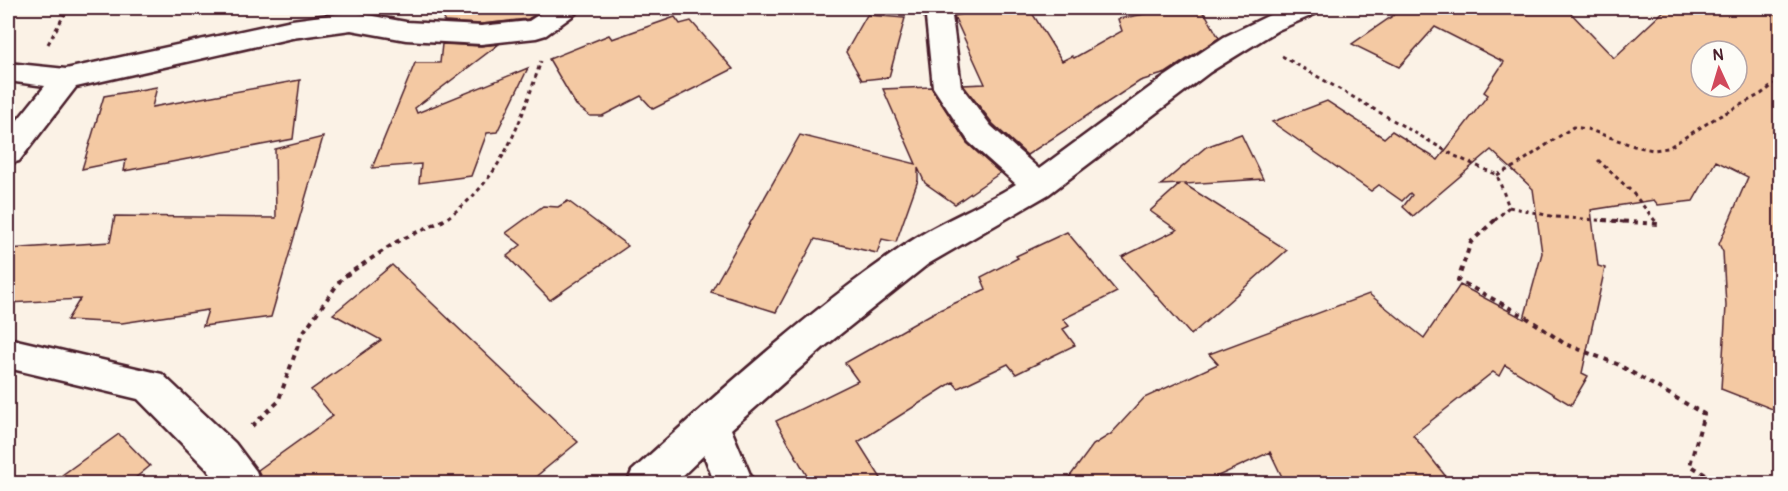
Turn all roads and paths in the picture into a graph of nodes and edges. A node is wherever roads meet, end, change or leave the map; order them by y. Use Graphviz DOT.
graph roads {
  1 [pos="566,8"];
  2 [pos="938,8"];
  3 [pos="1306,8"];
  4 [pos="1767,8"];
  5 [pos="351,14"];
  6 [pos="1780,17"];
  7 [pos="536,29"];
  8 [pos="1247,35"];
  9 [pos="8,72"];
  10 [pos="66,80"];
  11 [pos="1780,80"];
  12 [pos="8,153"];
  13 [pos="1598,160"];
  14 [pos="1497,175"];
  15 [pos="1038,186"];
  16 [pos="1509,207"];
  17 [pos="8,352"];
  18 [pos="710,423"];
  19 [pos="232,470"];
  20 [pos="646,483"];
  21 [pos="735,483"];
  22 [pos="1720,483"];
  1 -- 7 [label="street"];
  2 -- 15 [label="street"];
  3 -- 8 [label="street"];
  4 -- 6 [label="path"];
  5 -- 7 [label="street"];
  5 -- 10 [label="street"];
  7 -- 19 [label="path"];
  8 -- 14 [label="path"];
  8 -- 15 [label="street"];
  9 -- 10 [label="street"];
  10 -- 12 [label="street"];
  11 -- 14 [label="path"];
  13 -- 16 [label="path"];
  14 -- 16 [label="path"];
  15 -- 18 [label="street"];
  16 -- 22 [label="path"];
  17 -- 19 [label="street"];
  18 -- 20 [label="street"];
  18 -- 21 [label="street"];
}
